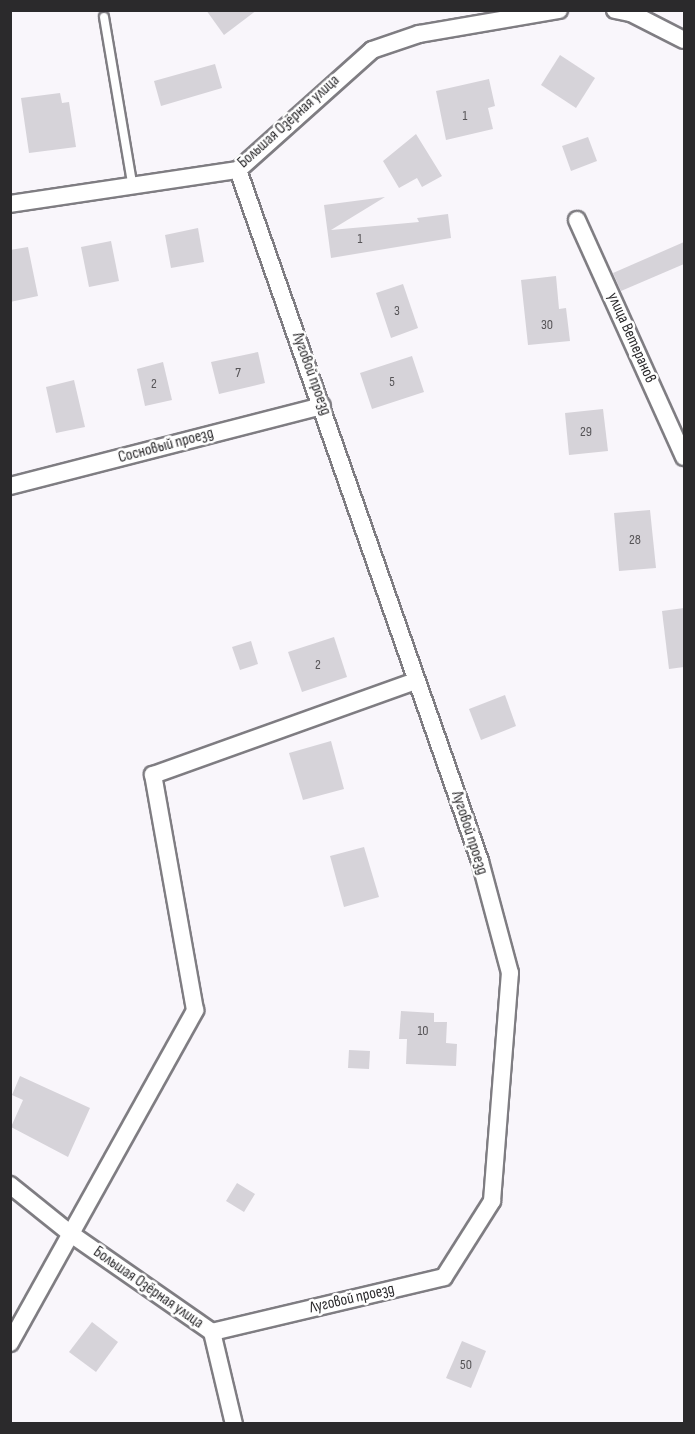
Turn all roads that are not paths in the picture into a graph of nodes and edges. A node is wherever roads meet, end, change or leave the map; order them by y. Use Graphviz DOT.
graph roads {
  1 [pos="559,10"];
  2 [pos="615,10"];
  3 [pos="104,17"];
  4 [pos="684,40"];
  5 [pos="238,170"];
  6 [pos="132,183"];
  7 [pos="10,204"];
  8 [pos="577,220"];
  9 [pos="322,406"];
  10 [pos="684,457"];
  11 [pos="10,486"];
  12 [pos="416,681"];
  13 [pos="10,1185"];
  14 [pos="70,1234"];
  15 [pos="212,1332"];
  16 [pos="10,1343"];
  17 [pos="234,1424"];
  1 -- 5 [label="street, Большая Озёрная улица"];
  2 -- 4 [label="street"];
  3 -- 6 [label="lane"];
  5 -- 6 [label="street, Большая Озёрная улица"];
  5 -- 9 [label="street, Луговой проезд"];
  6 -- 7 [label="street, Большая Озёрная улица"];
  8 -- 10 [label="street, улица Ветеранов"];
  9 -- 11 [label="street, Сосновый проезд"];
  9 -- 12 [label="street, Луговой проезд"];
  12 -- 14 [label="street"];
  12 -- 15 [label="street, Луговой проезд"];
  13 -- 14 [label="street, Большая Озёрная улица"];
  14 -- 15 [label="street, Большая Озёрная улица"];
  14 -- 16 [label="street"];
  15 -- 17 [label="street, Большая Озёрная улица"];
}
